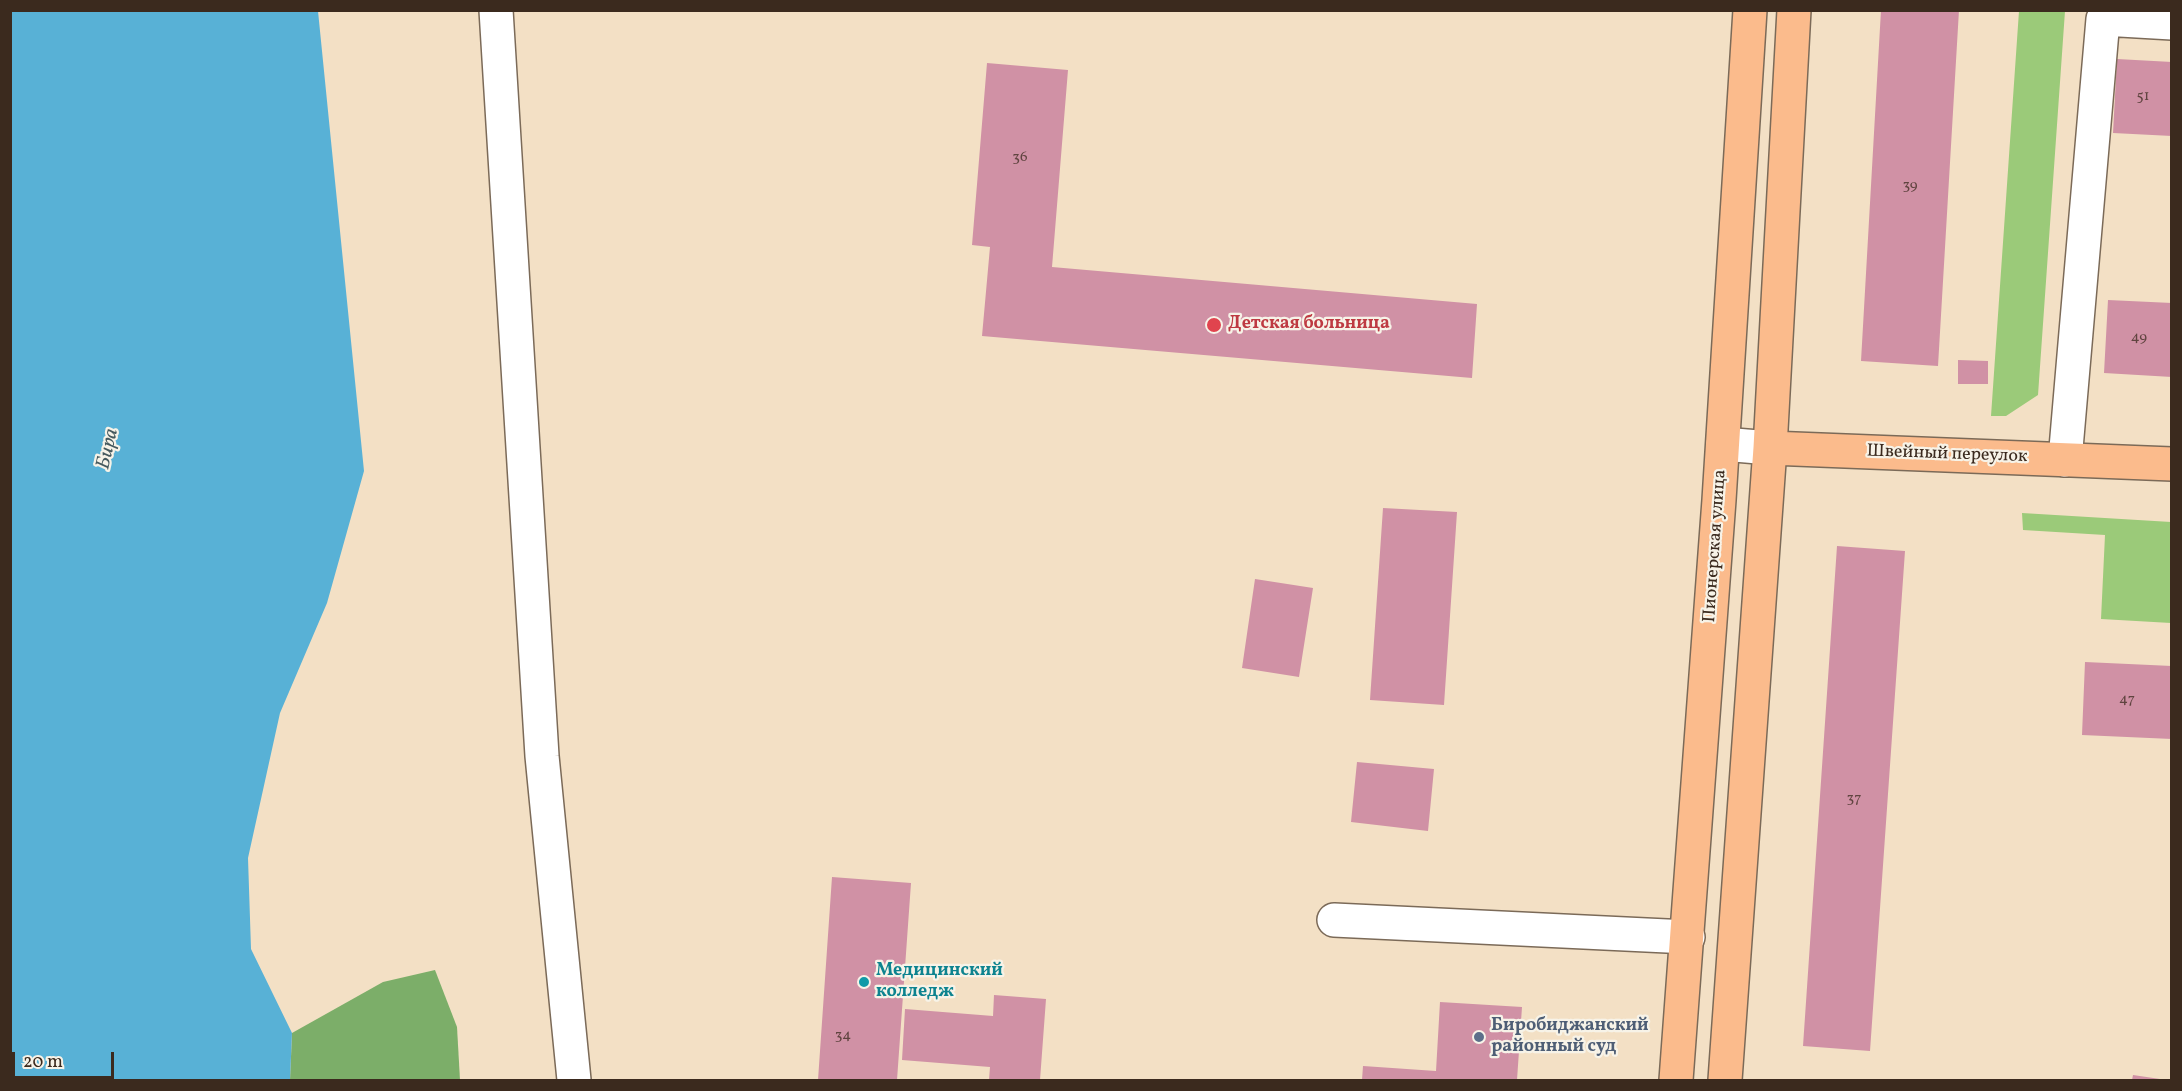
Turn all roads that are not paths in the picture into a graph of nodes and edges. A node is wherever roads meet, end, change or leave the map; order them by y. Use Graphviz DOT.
graph roads {
  1 [pos="496,10"];
  2 [pos="1750,10"];
  3 [pos="1794,10"];
  4 [pos="2172,23"];
  5 [pos="1723,444"];
  6 [pos="1770,448"];
  7 [pos="2065,460"];
  8 [pos="2172,464"];
  9 [pos="1334,920"];
  10 [pos="1688,937"];
  11 [pos="574,1080"];
  12 [pos="1676,1080"];
  13 [pos="1725,1080"];
  1 -- 11 [label="street"];
  2 -- 5 [label="main road, Пионерская улица"];
  3 -- 6 [label="main road"];
  4 -- 7 [label="street"];
  5 -- 6 [label="street, Швейный переулок"];
  5 -- 10 [label="main road, Пионерская улица"];
  6 -- 7 [label="main road, Швейный переулок"];
  6 -- 13 [label="main road"];
  7 -- 8 [label="main road, Швейный переулок"];
  9 -- 10 [label="street"];
  10 -- 12 [label="main road, Пионерская улица"];
}
